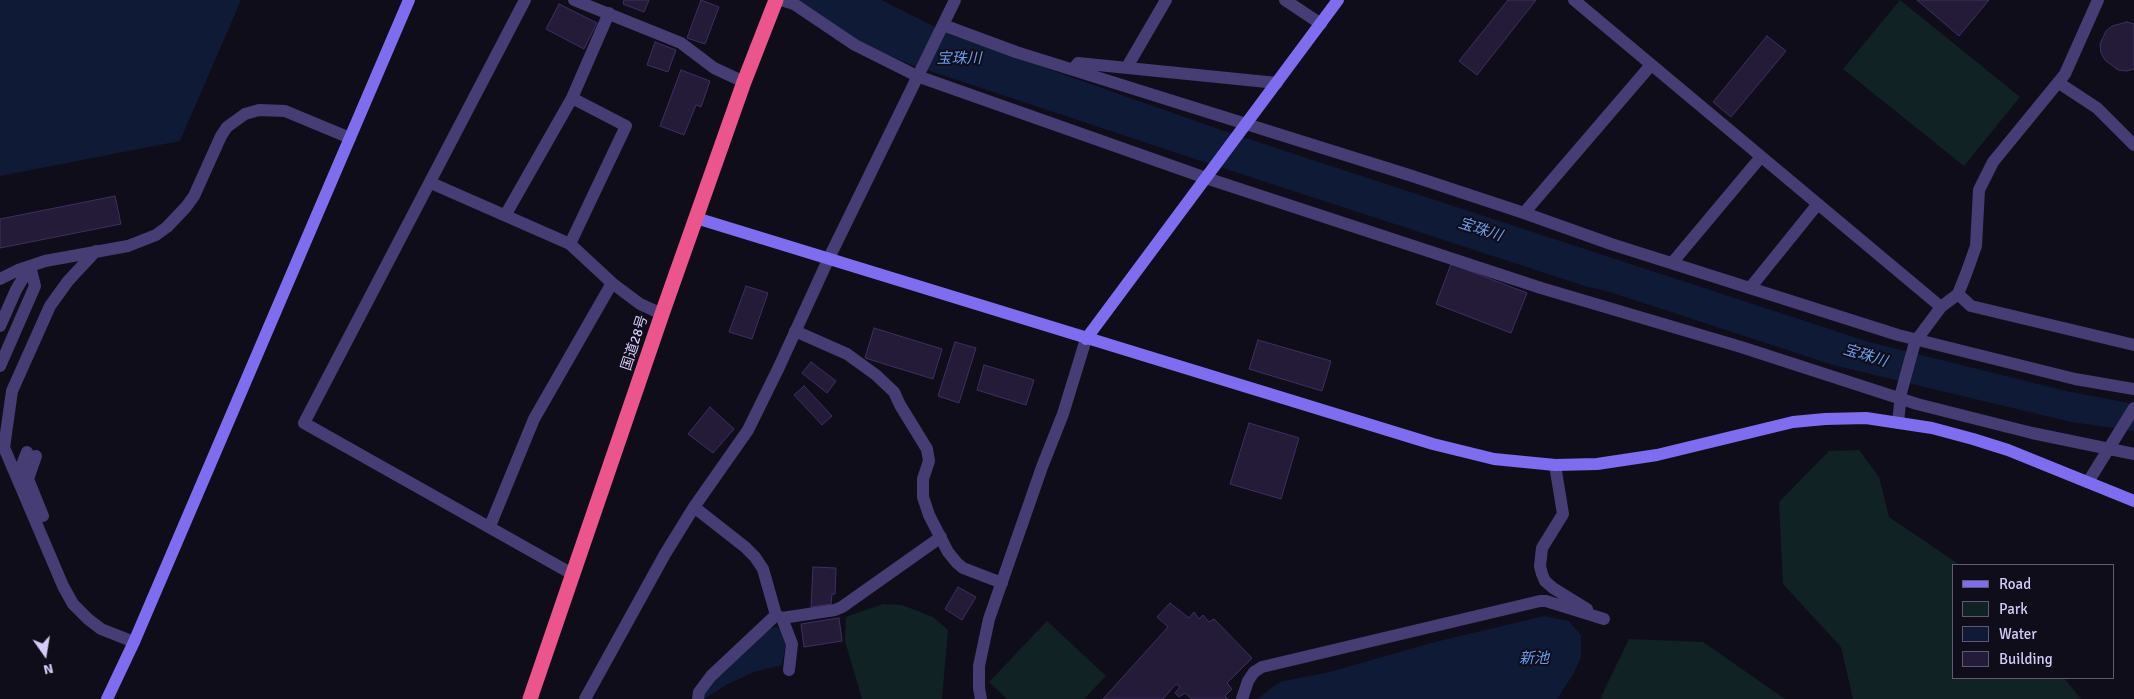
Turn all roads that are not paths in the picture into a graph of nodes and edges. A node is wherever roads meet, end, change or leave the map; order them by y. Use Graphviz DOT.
graph roads {
  1 [pos="409,0"];
  2 [pos="525,0"];
  3 [pos="574,0"];
  4 [pos="776,0"];
  5 [pos="782,0"];
  6 [pos="955,0"];
  7 [pos="1166,0"];
  8 [pos="1285,0"];
  9 [pos="1338,0"];
  10 [pos="1574,0"];
  11 [pos="2098,0"];
  12 [pos="609,13"];
  13 [pos="1321,24"];
  14 [pos="943,25"];
  15 [pos="1651,65"];
  16 [pos="1127,67"];
  17 [pos="1073,69"];
  18 [pos="918,74"];
  19 [pos="744,82"];
  20 [pos="1277,83"];
  21 [pos="2059,83"];
  22 [pos="572,98"];
  23 [pos="1243,128"];
  24 [pos="350,138"];
  25 [pos="2134,145"];
  26 [pos="1760,158"];
  27 [pos="1207,176"];
  28 [pos="431,183"];
  29 [pos="1817,205"];
  30 [pos="1524,213"];
  31 [pos="506,214"];
  32 [pos="696,218"];
  33 [pos="570,244"];
  34 [pos="96,252"];
  35 [pos="828,260"];
  36 [pos="1672,263"];
  37 [pos="30,266"];
  38 [pos="0,279"];
  39 [pos="612,283"];
  40 [pos="1750,288"];
  41 [pos="1958,294"];
  42 [pos="1941,307"];
  43 [pos="662,314"];
  44 [pos="0,326"];
  45 [pos="795,331"];
  46 [pos="1086,339"];
  47 [pos="1916,340"];
  48 [pos="2134,345"];
  49 [pos="0,366"];
  50 [pos="2134,389"];
  51 [pos="1901,396"];
  52 [pos="2134,408"];
  53 [pos="1898,423"];
  54 [pos="2,443"];
  55 [pos="2111,444"];
  56 [pos="32,454"];
  57 [pos="2134,454"];
  58 [pos="1555,465"];
  59 [pos="2088,482"];
  60 [pos="2134,501"];
  61 [pos="694,507"];
  62 [pos="490,526"];
  63 [pos="941,537"];
  64 [pos="574,575"];
  65 [pos="59,576"];
  66 [pos="1002,583"];
  67 [pos="779,616"];
  68 [pos="134,642"];
  69 [pos="788,670"];
  70 [pos="107,699"];
  71 [pos="530,699"];
  72 [pos="585,699"];
  73 [pos="698,699"];
  74 [pos="981,699"];
  75 [pos="1242,699"];
  1 -- 24 [label="street"];
  2 -- 28 [label="street"];
  3 -- 12 [label="street"];
  4 -- 19 [label="highway, 国道28号"];
  5 -- 18 [label="street"];
  6 -- 14 [label="street"];
  7 -- 16 [label="street"];
  8 -- 13 [label="street"];
  9 -- 13 [label="street"];
  10 -- 15 [label="street"];
  11 -- 21 [label="street"];
  12 -- 19 [label="street"];
  12 -- 22 [label="street"];
  13 -- 20 [label="street"];
  14 -- 17 [label="street"];
  14 -- 18 [label="street"];
  15 -- 26 [label="street"];
  15 -- 30 [label="street"];
  16 -- 17 [label="street"];
  16 -- 20 [label="street"];
  17 -- 23 [label="street"];
  18 -- 27 [label="street"];
  18 -- 35 [label="street"];
  19 -- 32 [label="highway, 国道28号"];
  20 -- 23 [label="street"];
  21 -- 25 [label="street"];
  21 -- 41 [label="street"];
  22 -- 31 [label="street"];
  22 -- 33 [label="street"];
  23 -- 27 [label="street"];
  23 -- 30 [label="street"];
  24 -- 34 [label="street"];
  24 -- 68 [label="street"];
  26 -- 29 [label="street"];
  26 -- 36 [label="street"];
  27 -- 46 [label="street"];
  27 -- 51 [label="street"];
  28 -- 31 [label="street"];
  28 -- 62 [label="street"];
  29 -- 40 [label="street"];
  29 -- 42 [label="street"];
  30 -- 36 [label="street"];
  31 -- 33 [label="street"];
  32 -- 35 [label="street"];
  32 -- 43 [label="highway, 国道28号"];
  33 -- 39 [label="street"];
  34 -- 37 [label="street"];
  34 -- 54 [label="street"];
  35 -- 45 [label="street"];
  35 -- 46 [label="street"];
  36 -- 40 [label="street"];
  37 -- 38 [label="street"];
  37 -- 44 [label="street"];
  37 -- 49 [label="street"];
  39 -- 43 [label="street"];
  39 -- 62 [label="street"];
  40 -- 47 [label="street"];
  41 -- 42 [label="street"];
  41 -- 48 [label="street"];
  42 -- 47 [label="street"];
  43 -- 64 [label="highway, 国道28号"];
  45 -- 61 [label="street"];
  45 -- 63 [label="street"];
  46 -- 58 [label="street"];
  46 -- 66 [label="street"];
  47 -- 50 [label="street"];
  47 -- 51 [label="street"];
  51 -- 53 [label="street"];
  51 -- 55 [label="street"];
  52 -- 55 [label="street"];
  53 -- 58 [label="street"];
  53 -- 59 [label="street"];
  54 -- 65 [label="street"];
  55 -- 57 [label="street"];
  55 -- 59 [label="street"];
  56 -- 65 [label="street"];
  58 -- 75 [label="street"];
  59 -- 60 [label="street"];
  61 -- 67 [label="street"];
  61 -- 72 [label="street"];
  62 -- 64 [label="street"];
  63 -- 66 [label="street"];
  63 -- 67 [label="street"];
  64 -- 71 [label="highway, 国道28号"];
  65 -- 68 [label="street"];
  66 -- 74 [label="street"];
  67 -- 69 [label="street"];
  67 -- 73 [label="street"];
  68 -- 70 [label="street"];
}
